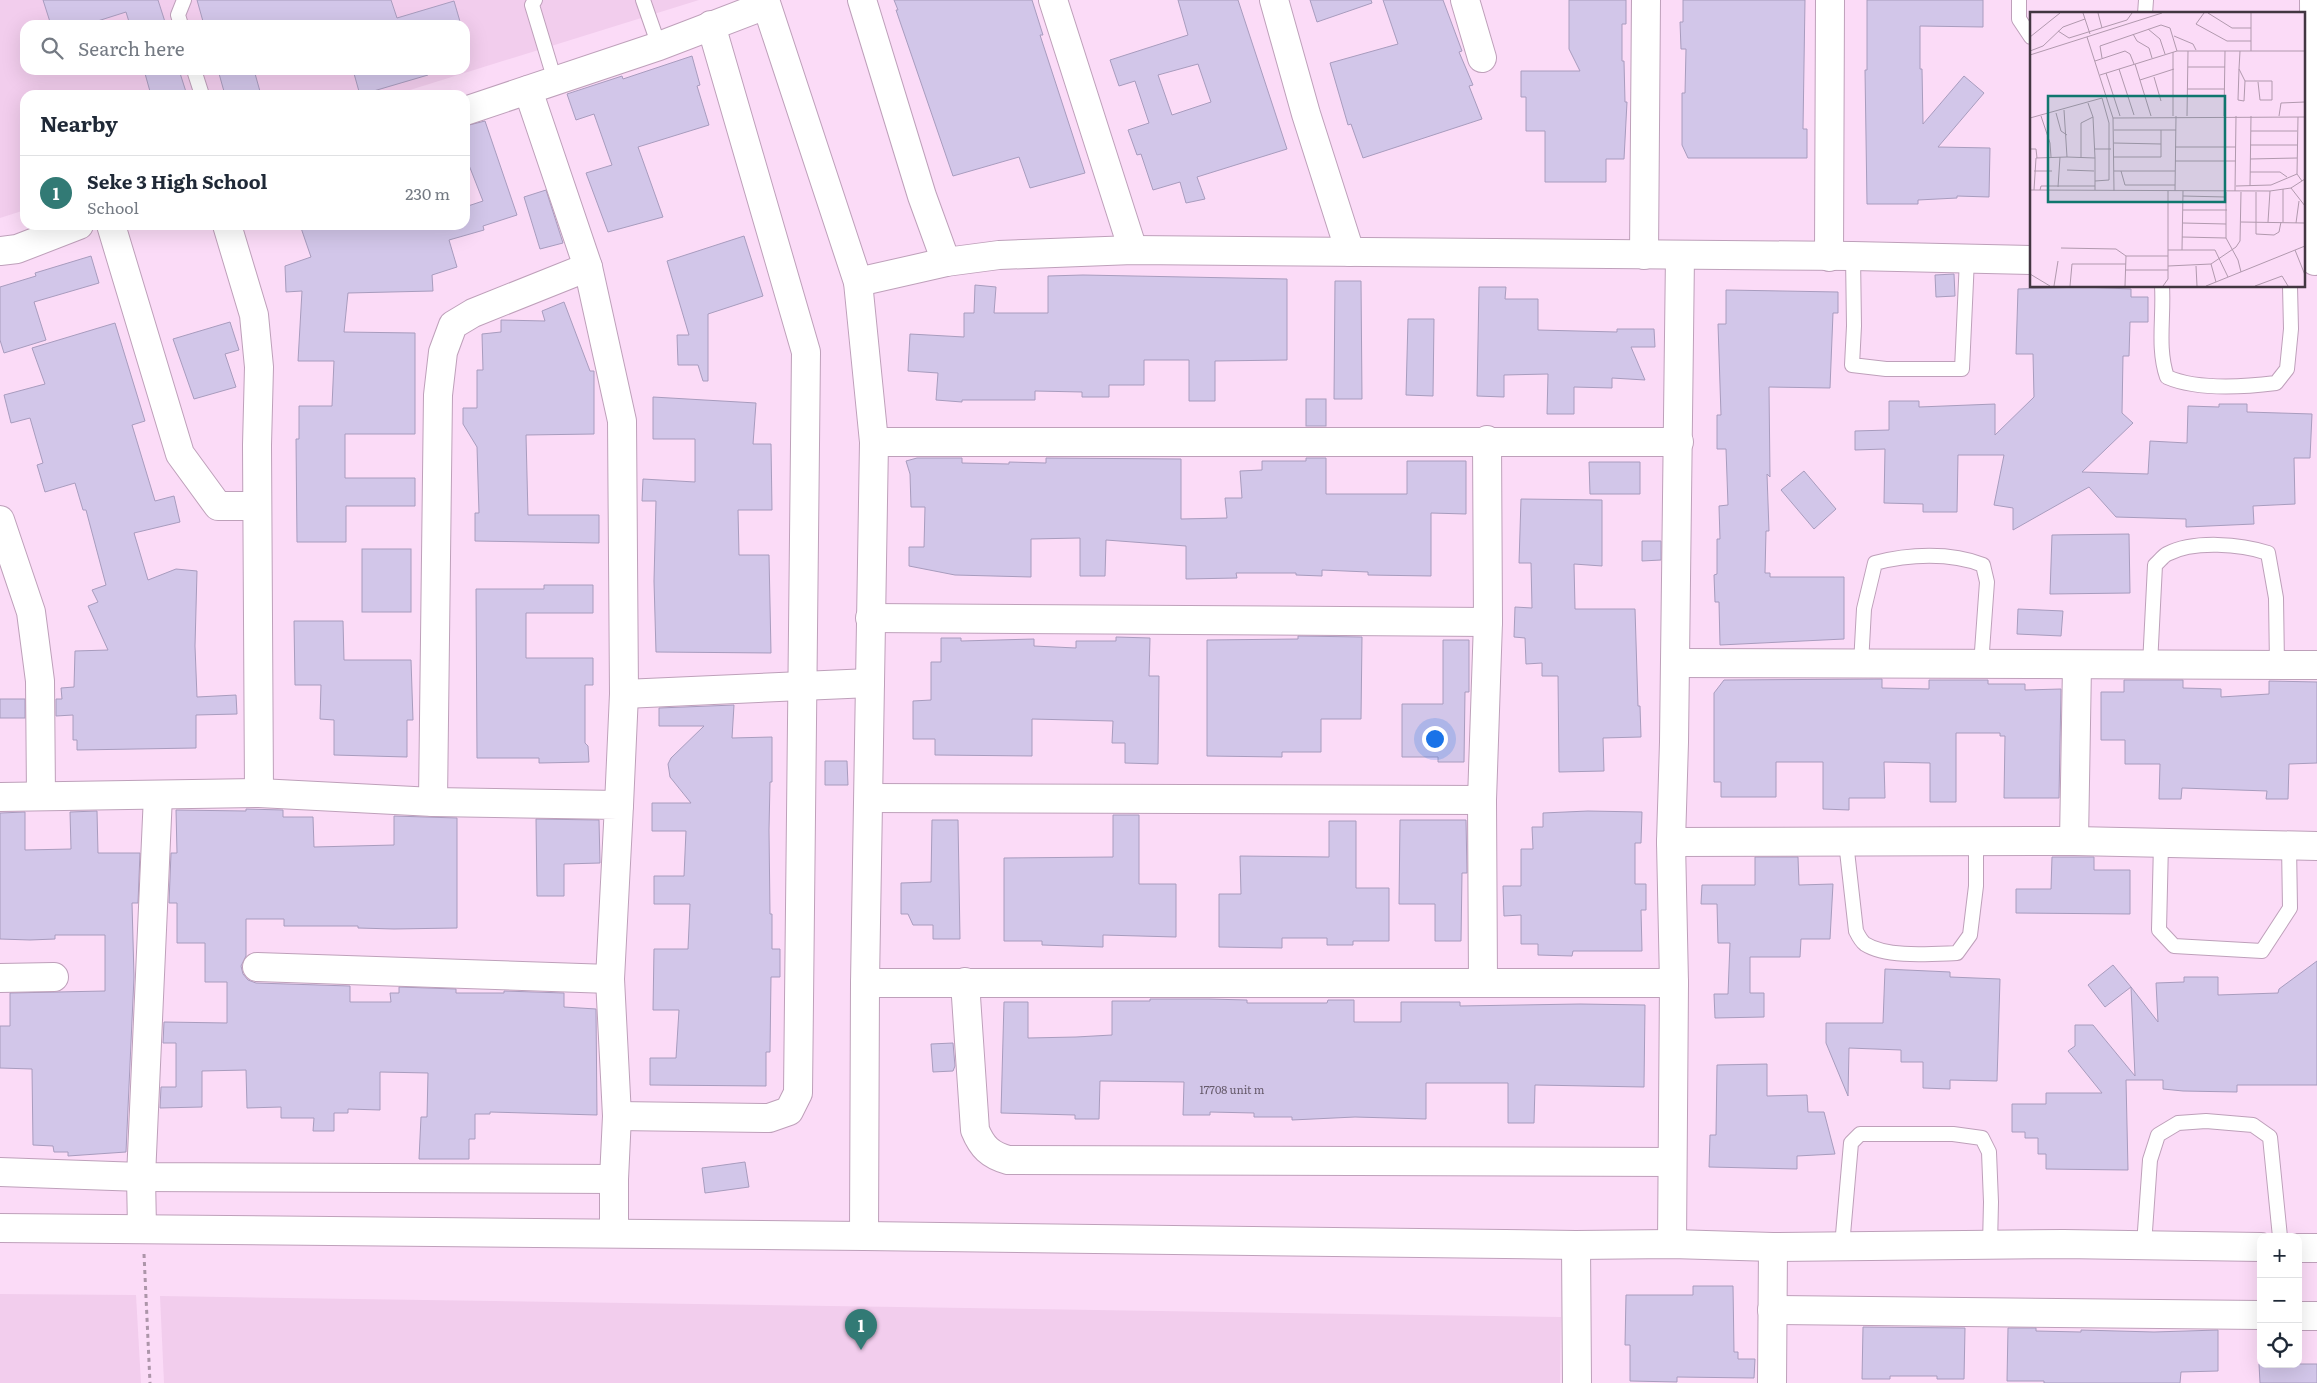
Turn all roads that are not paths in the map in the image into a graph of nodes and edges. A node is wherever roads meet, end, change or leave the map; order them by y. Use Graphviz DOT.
graph roads {
  1 [pos="184,0"];
  2 [pos="536,0"];
  3 [pos="643,0"];
  4 [pos="862,0"];
  5 [pos="1053,0"];
  6 [pos="1274,0"];
  7 [pos="1465,0"];
  8 [pos="1646,0"];
  9 [pos="1830,0"];
  10 [pos="2019,0"];
  11 [pos="2314,0"];
  12 [pos="766,2"];
  13 [pos="180,20"];
  14 [pos="711,25"];
  15 [pos="2030,36"];
  16 [pos="660,46"];
  17 [pos="1482,58"];
  18 [pos="196,75"];
  19 [pos="555,81"];
  20 [pos="200,90"];
  21 [pos="528,90"];
  22 [pos="470,109"];
  23 [pos="66,230"];
  24 [pos="113,230"];
  25 [pos="228,230"];
  26 [pos="1132,250"];
  27 [pos="0,251"];
  28 [pos="1350,252"];
  29 [pos="1644,255"];
  30 [pos="1680,255"];
  31 [pos="1841,257"];
  32 [pos="1967,260"];
  33 [pos="2030,260"];
  34 [pos="2312,261"];
  35 [pos="946,262"];
  36 [pos="588,267"];
  37 [pos="858,282"];
  38 [pos="2162,288"];
  39 [pos="2290,288"];
  40 [pos="1487,440"];
  41 [pos="874,442"];
  42 [pos="1678,442"];
  43 [pos="257,506"];
  44 [pos="0,520"];
  45 [pos="870,618"];
  46 [pos="1488,622"];
  47 [pos="1675,663"];
  48 [pos="1861,664"];
  49 [pos="1981,665"];
  50 [pos="2077,665"];
  51 [pos="2150,665"];
  52 [pos="2277,665"];
  53 [pos="2317,665"];
  54 [pos="870,683"];
  55 [pos="802,686"];
  56 [pos="624,694"];
  57 [pos="259,793"];
  58 [pos="158,795"];
  59 [pos="41,796"];
  60 [pos="0,797"];
  61 [pos="868,798"];
  62 [pos="1482,800"];
  63 [pos="433,802"];
  64 [pos="619,805"];
  65 [pos="1976,841"];
  66 [pos="2074,841"];
  67 [pos="1671,842"];
  68 [pos="1846,842"];
  69 [pos="2161,842"];
  70 [pos="2289,845"];
  71 [pos="2317,846"];
  72 [pos="257,967"];
  73 [pos="54,977"];
  74 [pos="0,978"];
  75 [pos="610,979"];
  76 [pos="965,982"];
  77 [pos="1674,982"];
  78 [pos="865,983"];
  79 [pos="1483,983"];
  80 [pos="618,1116"];
  81 [pos="1672,1162"];
  82 [pos="0,1172"];
  83 [pos="141,1177"];
  84 [pos="614,1179"];
  85 [pos="0,1228"];
  86 [pos="142,1228"];
  87 [pos="614,1233"];
  88 [pos="2280,1233"];
  89 [pos="864,1236"];
  90 [pos="1672,1244"];
  91 [pos="1576,1245"];
  92 [pos="1990,1245"];
  93 [pos="2144,1245"];
  94 [pos="1773,1246"];
  95 [pos="1842,1246"];
  96 [pos="2257,1247"];
  97 [pos="2302,1248"];
  98 [pos="2317,1248"];
  99 [pos="1772,1310"];
  100 [pos="2257,1315"];
  101 [pos="2302,1316"];
  102 [pos="2317,1316"];
  103 [pos="1577,1383"];
  104 [pos="1772,1383"];
  1 -- 13 [label="lane"];
  2 -- 19 [label="lane"];
  3 -- 16 [label="lane"];
  4 -- 35 [label="street"];
  5 -- 26 [label="street"];
  6 -- 28 [label="street"];
  7 -- 17 [label="street"];
  8 -- 29 [label="street"];
  9 -- 31 [label="street"];
  10 -- 15 [label="lane"];
  11 -- 34 [label="street"];
  12 -- 14 [label="street"];
  12 -- 37 [label="street"];
  14 -- 16 [label="street"];
  14 -- 55 [label="street"];
  16 -- 19 [label="street"];
  18 -- 20 [label="lane"];
  19 -- 21 [label="street"];
  21 -- 22 [label="street"];
  21 -- 36 [label="street"];
  23 -- 27 [label="street"];
  24 -- 43 [label="street"];
  25 -- 43 [label="street"];
  26 -- 28 [label="street"];
  26 -- 35 [label="street"];
  28 -- 29 [label="street"];
  29 -- 30 [label="street"];
  30 -- 31 [label="street"];
  30 -- 42 [label="street"];
  31 -- 32 [label="street"];
  31 -- 32 [label="lane"];
  32 -- 33 [label="street"];
  35 -- 37 [label="street"];
  36 -- 56 [label="street"];
  36 -- 63 [label="street"];
  37 -- 41 [label="street"];
  38 -- 39 [label="lane"];
  40 -- 41 [label="street"];
  40 -- 42 [label="street"];
  40 -- 46 [label="street"];
  41 -- 45 [label="street"];
  42 -- 47 [label="street"];
  43 -- 57 [label="street"];
  44 -- 59 [label="street"];
  45 -- 46 [label="street"];
  45 -- 54 [label="street"];
  46 -- 62 [label="street"];
  47 -- 48 [label="street"];
  47 -- 67 [label="street"];
  48 -- 49 [label="street"];
  48 -- 49 [label="lane"];
  49 -- 50 [label="street"];
  50 -- 51 [label="street"];
  50 -- 66 [label="street"];
  51 -- 52 [label="street"];
  51 -- 52 [label="lane"];
  52 -- 53 [label="street"];
  54 -- 55 [label="street"];
  54 -- 61 [label="street"];
  55 -- 56 [label="street"];
  55 -- 80 [label="street"];
  56 -- 64 [label="street"];
  57 -- 58 [label="street"];
  57 -- 63 [label="street"];
  58 -- 59 [label="street"];
  58 -- 83 [label="street"];
  59 -- 60 [label="street"];
  61 -- 62 [label="street"];
  61 -- 78 [label="street"];
  62 -- 79 [label="street"];
  63 -- 64 [label="street"];
  64 -- 75 [label="street"];
  65 -- 66 [label="street"];
  65 -- 68 [label="street"];
  65 -- 68 [label="lane"];
  66 -- 69 [label="street"];
  67 -- 68 [label="street"];
  67 -- 77 [label="street"];
  69 -- 70 [label="street"];
  69 -- 70 [label="lane"];
  70 -- 71 [label="street"];
  72 -- 75 [label="street"];
  73 -- 74 [label="street"];
  75 -- 80 [label="street"];
  76 -- 78 [label="street"];
  76 -- 79 [label="street"];
  76 -- 81 [label="street"];
  77 -- 79 [label="street"];
  77 -- 81 [label="street"];
  78 -- 89 [label="street"];
  80 -- 84 [label="street"];
  81 -- 90 [label="street"];
  82 -- 83 [label="street"];
  83 -- 84 [label="street"];
  83 -- 86 [label="street"];
  84 -- 87 [label="street"];
  85 -- 86 [label="street"];
  86 -- 87 [label="street"];
  87 -- 89 [label="street"];
  88 -- 93 [label="lane"];
  89 -- 91 [label="street"];
  90 -- 91 [label="street"];
  90 -- 94 [label="street"];
  91 -- 103 [label="street"];
  92 -- 93 [label="street"];
  92 -- 95 [label="street"];
  92 -- 95 [label="lane"];
  93 -- 96 [label="street"];
  94 -- 95 [label="street"];
  94 -- 99 [label="street"];
  97 -- 98 [label="street"];
  99 -- 100 [label="street"];
  99 -- 104 [label="street"];
  101 -- 102 [label="street"];
}
